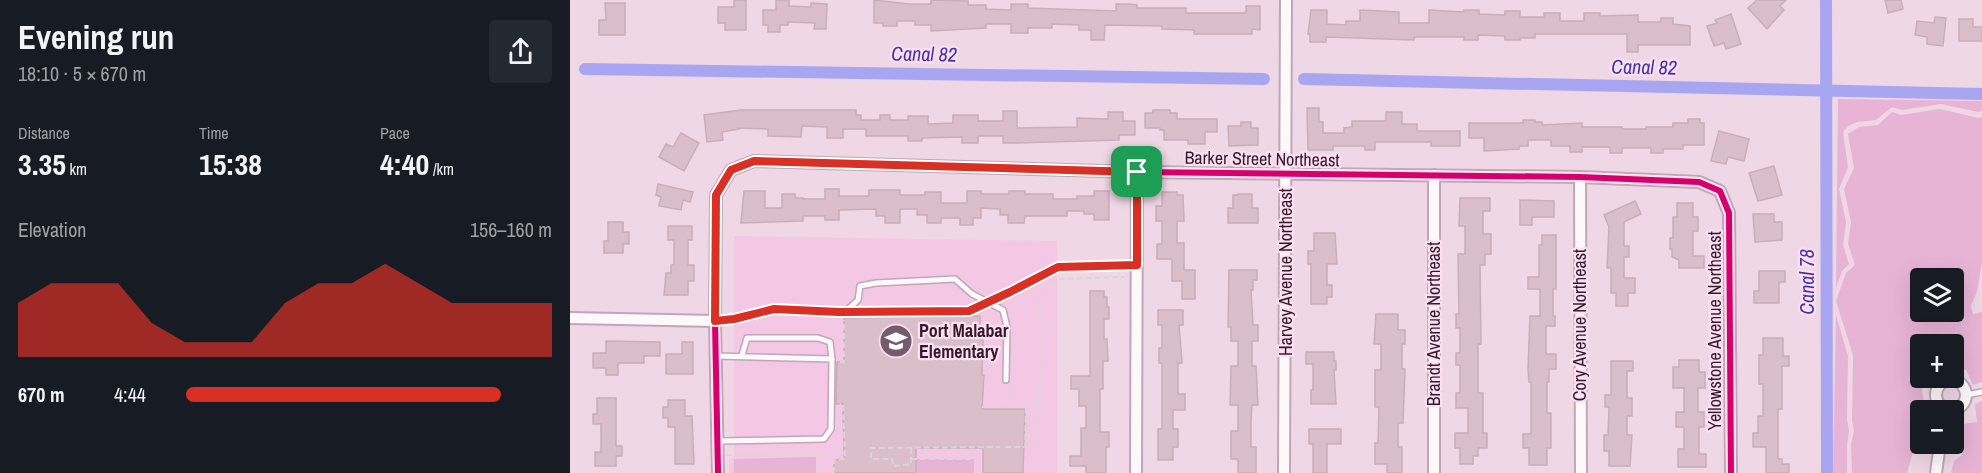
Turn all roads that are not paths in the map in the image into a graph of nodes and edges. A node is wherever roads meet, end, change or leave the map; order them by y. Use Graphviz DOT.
graph roads {
  1 [pos="1286,0"];
  2 [pos="1137,172"];
  3 [pos="1286,174"];
  4 [pos="1434,176"];
  5 [pos="1580,177"];
  6 [pos="1720,191"];
  7 [pos="1137,265"];
  8 [pos="988,302"];
  9 [pos="844,312"];
  10 [pos="570,318"];
  11 [pos="715,321"];
  12 [pos="742,355"];
  13 [pos="716,356"];
  14 [pos="834,361"];
  15 [pos="1006,379"];
  16 [pos="1982,393"];
  17 [pos="1966,395"];
  18 [pos="1937,400"];
  19 [pos="1964,403"];
  20 [pos="718,441"];
  21 [pos="1939,454"];
  22 [pos="718,473"];
  23 [pos="1136,473"];
  24 [pos="1284,473"];
  25 [pos="1434,473"];
  26 [pos="1581,473"];
  27 [pos="1731,473"];
  28 [pos="1936,473"];
  1 -- 3 [label="street, Harvey Avenue Northeast"];
  2 -- 3 [label="street, Barker Street Northeast"];
  2 -- 7 [label="street"];
  2 -- 11 [label="street, Barker Street Northeast"];
  3 -- 4 [label="street, Barker Street Northeast"];
  3 -- 24 [label="street, Harvey Avenue Northeast"];
  4 -- 5 [label="street, Barker Street Northeast"];
  4 -- 25 [label="street, Brandt Avenue Northeast"];
  5 -- 6 [label="street, Barker Street Northeast"];
  5 -- 26 [label="street, Cory Avenue Northeast"];
  6 -- 27 [label="street, Yellowstone Avenue Northeast"];
  7 -- 8 [label="lane"];
  7 -- 23 [label="street"];
  8 -- 9 [label="lane"];
  8 -- 9 [label="lane"];
  8 -- 15 [label="lane"];
  9 -- 11 [label="lane"];
  10 -- 11 [label="street"];
  11 -- 13 [label="street"];
  12 -- 13 [label="lane"];
  12 -- 14 [label="lane"];
  12 -- 14 [label="lane"];
  13 -- 20 [label="street"];
  14 -- 20 [label="lane"];
  16 -- 17 [label="lane"];
  17 -- 18 [label="street"];
  17 -- 19 [label="street"];
  20 -- 22 [label="street"];
  21 -- 28 [label="street"];
}
